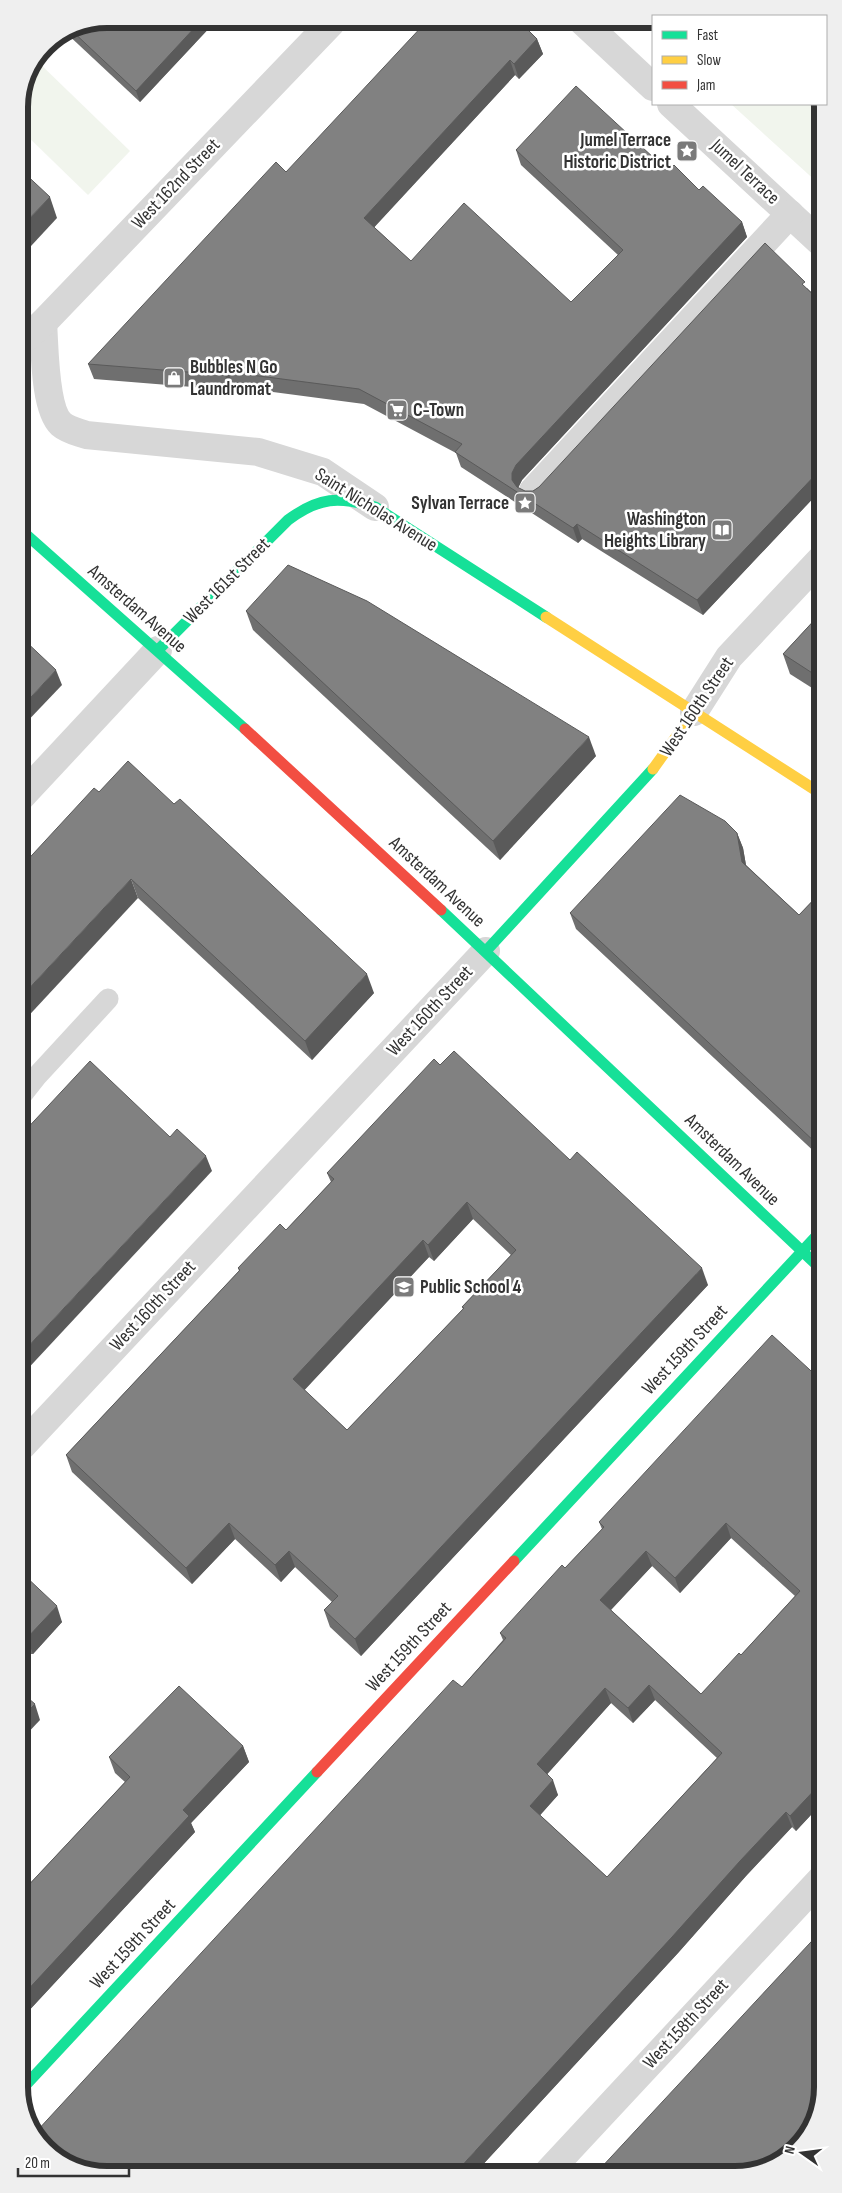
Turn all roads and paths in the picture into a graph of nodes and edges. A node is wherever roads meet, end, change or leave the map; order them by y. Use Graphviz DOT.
graph roads {
  1 [pos="325,28"];
  2 [pos="590,28"];
  3 [pos="652,86"];
  4 [pos="672,105"];
  5 [pos="790,214"];
  6 [pos="814,236"];
  7 [pos="43,323"];
  8 [pos="28,337"];
  9 [pos="533,490"];
  10 [pos="375,506"];
  11 [pos="28,536"];
  12 [pos="814,566"];
  13 [pos="158,650"];
  14 [pos="694,712"];
  15 [pos="28,789"];
  16 [pos="814,789"];
  17 [pos="486,951"];
  18 [pos="108,999"];
  19 [pos="28,1087"];
  20 [pos="814,1238"];
  21 [pos="802,1251"];
  22 [pos="814,1262"];
  23 [pos="28,1440"];
  24 [pos="814,1887"];
  25 [pos="28,2083"];
  26 [pos="554,2166"];
  1 -- 7 [label="street, West 162nd Street"];
  2 -- 3 [label="street"];
  4 -- 5 [label="street, Jumel Terrace"];
  5 -- 6 [label="street, Jumel Terrace"];
  5 -- 9 [label="street"];
  7 -- 8 [label="street, West 162nd Street"];
  7 -- 10 [label="street, Saint Nicholas Avenue"];
  10 -- 13 [label="main road, West 161st Street"];
  10 -- 14 [label="main road, Saint Nicholas Avenue"];
  11 -- 13 [label="main road, Amsterdam Avenue"];
  12 -- 14 [label="street, West 160th Street"];
  13 -- 15 [label="street, West 161st Street"];
  13 -- 17 [label="main road, Amsterdam Avenue"];
  14 -- 16 [label="main road, Saint Nicholas Avenue"];
  14 -- 17 [label="main road, West 160th Street"];
  17 -- 21 [label="main road, Amsterdam Avenue"];
  17 -- 23 [label="street, West 160th Street"];
  18 -- 19 [label="lane"];
  20 -- 21 [label="main road, West 159th Street"];
  21 -- 22 [label="main road, Amsterdam Avenue"];
  21 -- 25 [label="main road, West 159th Street"];
  24 -- 26 [label="street, West 158th Street"];
}
